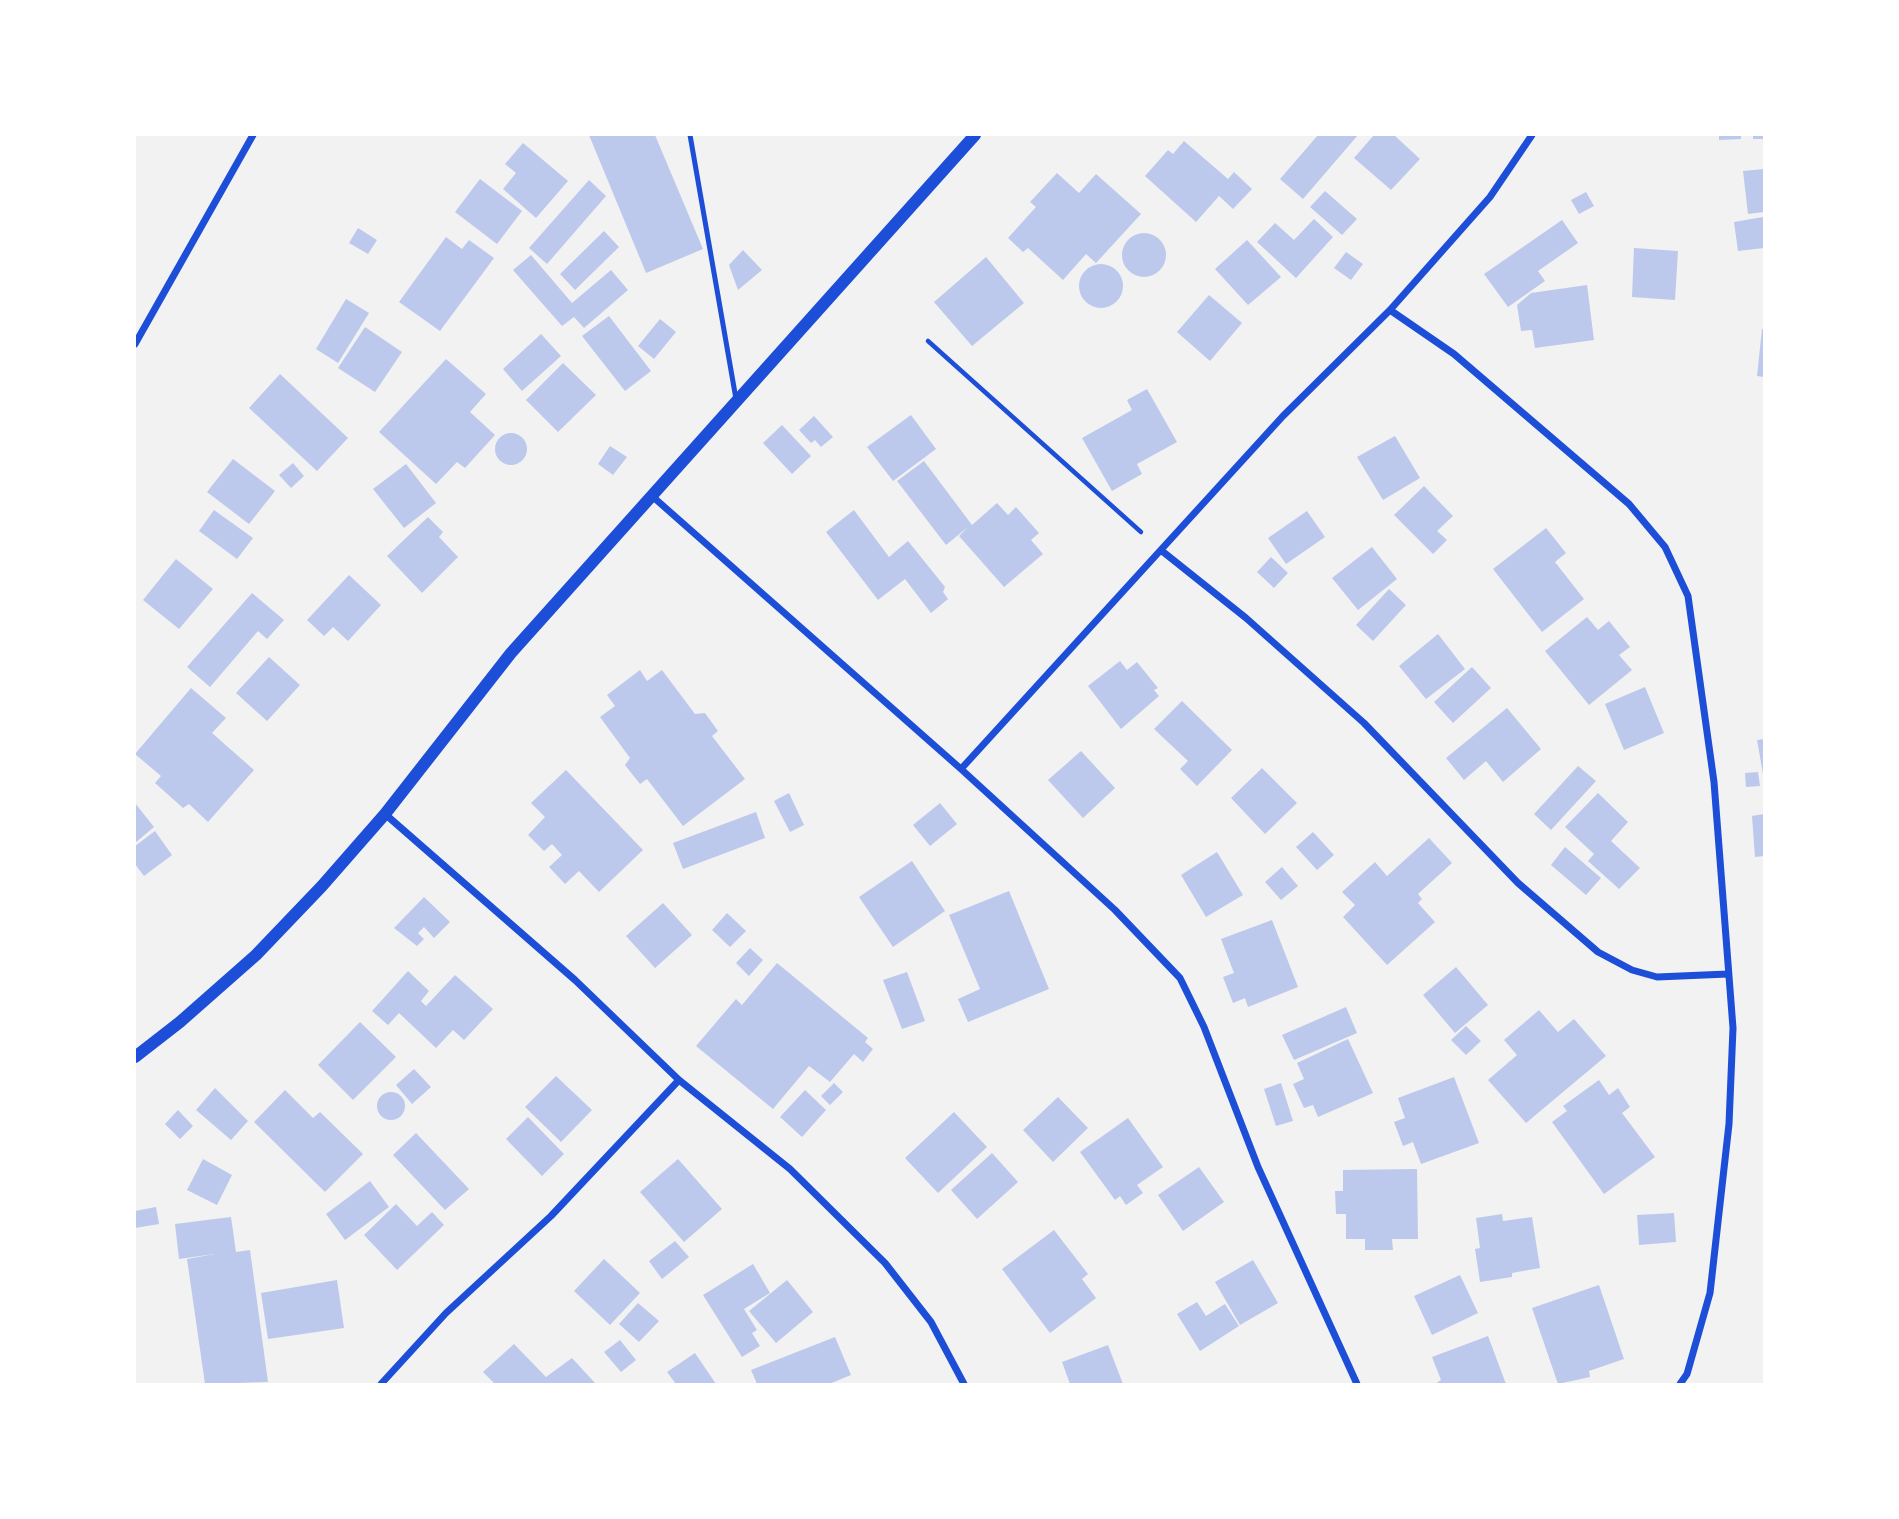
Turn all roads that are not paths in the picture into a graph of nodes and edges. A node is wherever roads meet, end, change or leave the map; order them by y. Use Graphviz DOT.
graph roads {
  1 [pos="253,135"];
  2 [pos="690,135"];
  3 [pos="975,135"];
  4 [pos="1532,135"];
  5 [pos="1390,310"];
  6 [pos="135,344"];
  7 [pos="737,402"];
  8 [pos="651,495"];
  9 [pos="1162,551"];
  10 [pos="961,769"];
  11 [pos="385,814"];
  12 [pos="1728,974"];
  13 [pos="135,1056"];
  14 [pos="679,1080"];
  15 [pos="381,1384"];
  16 [pos="964,1384"];
  17 [pos="1357,1384"];
  18 [pos="1680,1384"];
  1 -- 6 [label="street"];
  2 -- 7 [label="lane"];
  3 -- 7 [label="street"];
  4 -- 5 [label="street"];
  5 -- 9 [label="street"];
  5 -- 12 [label="street"];
  7 -- 8 [label="street"];
  8 -- 10 [label="street"];
  8 -- 11 [label="street"];
  9 -- 10 [label="street"];
  9 -- 12 [label="street"];
  10 -- 17 [label="street"];
  11 -- 13 [label="street"];
  11 -- 14 [label="street"];
  12 -- 18 [label="street"];
  14 -- 15 [label="street"];
  14 -- 16 [label="street"];
}
